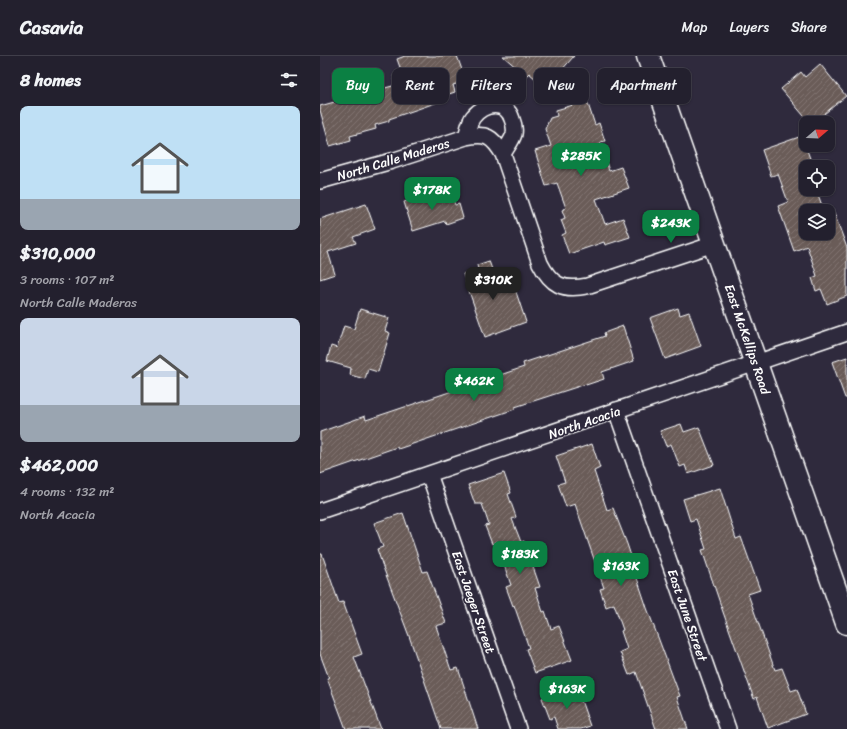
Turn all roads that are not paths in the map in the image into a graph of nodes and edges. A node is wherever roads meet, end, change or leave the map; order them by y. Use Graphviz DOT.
graph roads {
  1 [pos="648,56"];
  2 [pos="466,137"];
  3 [pos="503,154"];
  4 [pos="320,181"];
  5 [pos="714,244"];
  6 [pos="847,332"];
  7 [pos="756,364"];
  8 [pos="616,410"];
  9 [pos="429,474"];
  10 [pos="320,510"];
  11 [pos="847,623"];
  12 [pos="518,729"];
  13 [pos="728,729"];
  1 -- 5 [label="main road, East McKellips Road"];
  2 -- 3 [label="street, North Calle Maderas"];
  2 -- 3 [label="street, North Calle Maderas"];
  2 -- 4 [label="street, North Calle Maderas"];
  3 -- 5 [label="street, North Calle Maderas"];
  5 -- 7 [label="main road, East McKellips Road"];
  6 -- 7 [label="street, North Acacia"];
  7 -- 8 [label="street, North Acacia"];
  7 -- 11 [label="main road, East McKellips Road"];
  8 -- 9 [label="street, North Acacia"];
  8 -- 13 [label="street, East June Street"];
  9 -- 10 [label="street, North Acacia"];
  9 -- 12 [label="street, East Jaeger Street"];
}
